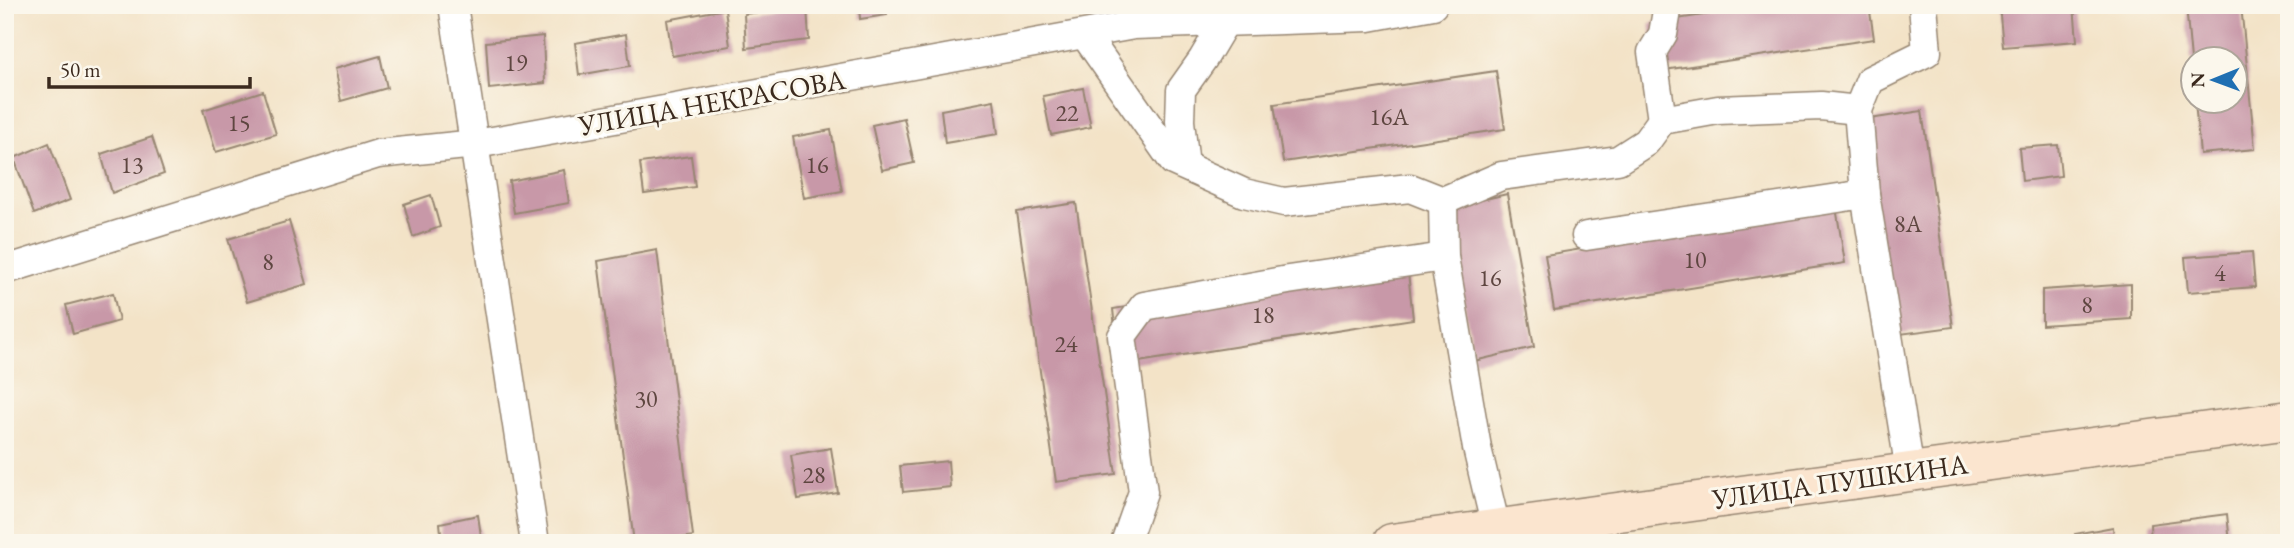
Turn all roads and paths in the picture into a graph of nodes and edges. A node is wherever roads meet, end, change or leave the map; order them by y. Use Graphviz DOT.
graph roads {
  1 [pos="453,5"];
  2 [pos="1433,5"];
  3 [pos="1668,5"];
  4 [pos="1923,5"];
  5 [pos="1225,22"];
  6 [pos="1085,35"];
  7 [pos="1858,110"];
  8 [pos="1662,120"];
  9 [pos="476,144"];
  10 [pos="1185,166"];
  11 [pos="1865,194"];
  12 [pos="1443,201"];
  13 [pos="1586,236"];
  14 [pos="1444,257"];
  15 [pos="5,270"];
  16 [pos="2289,420"];
  17 [pos="1910,471"];
  18 [pos="1496,528"];
  19 [pos="535,543"];
  20 [pos="1125,543"];
  21 [pos="1392,543"];
  1 -- 9 [label="street"];
  2 -- 5 [label="street, УЛИЦА НЕКРАСОВА"];
  3 -- 8 [label="street"];
  4 -- 7 [label="street"];
  5 -- 6 [label="street, УЛИЦА НЕКРАСОВА"];
  5 -- 10 [label="street"];
  6 -- 9 [label="street, УЛИЦА НЕКРАСОВА"];
  6 -- 10 [label="street"];
  7 -- 8 [label="street"];
  7 -- 11 [label="street"];
  8 -- 12 [label="street"];
  9 -- 15 [label="street, УЛИЦА НЕКРАСОВА"];
  9 -- 19 [label="street"];
  10 -- 12 [label="street"];
  11 -- 13 [label="street"];
  11 -- 17 [label="street"];
  12 -- 14 [label="street"];
  14 -- 18 [label="street"];
  14 -- 20 [label="street"];
  16 -- 17 [label="main road, УЛИЦА ПУШКИНА"];
  17 -- 18 [label="main road, УЛИЦА ПУШКИНА"];
  18 -- 21 [label="main road, УЛИЦА ПУШКИНА"];
}
